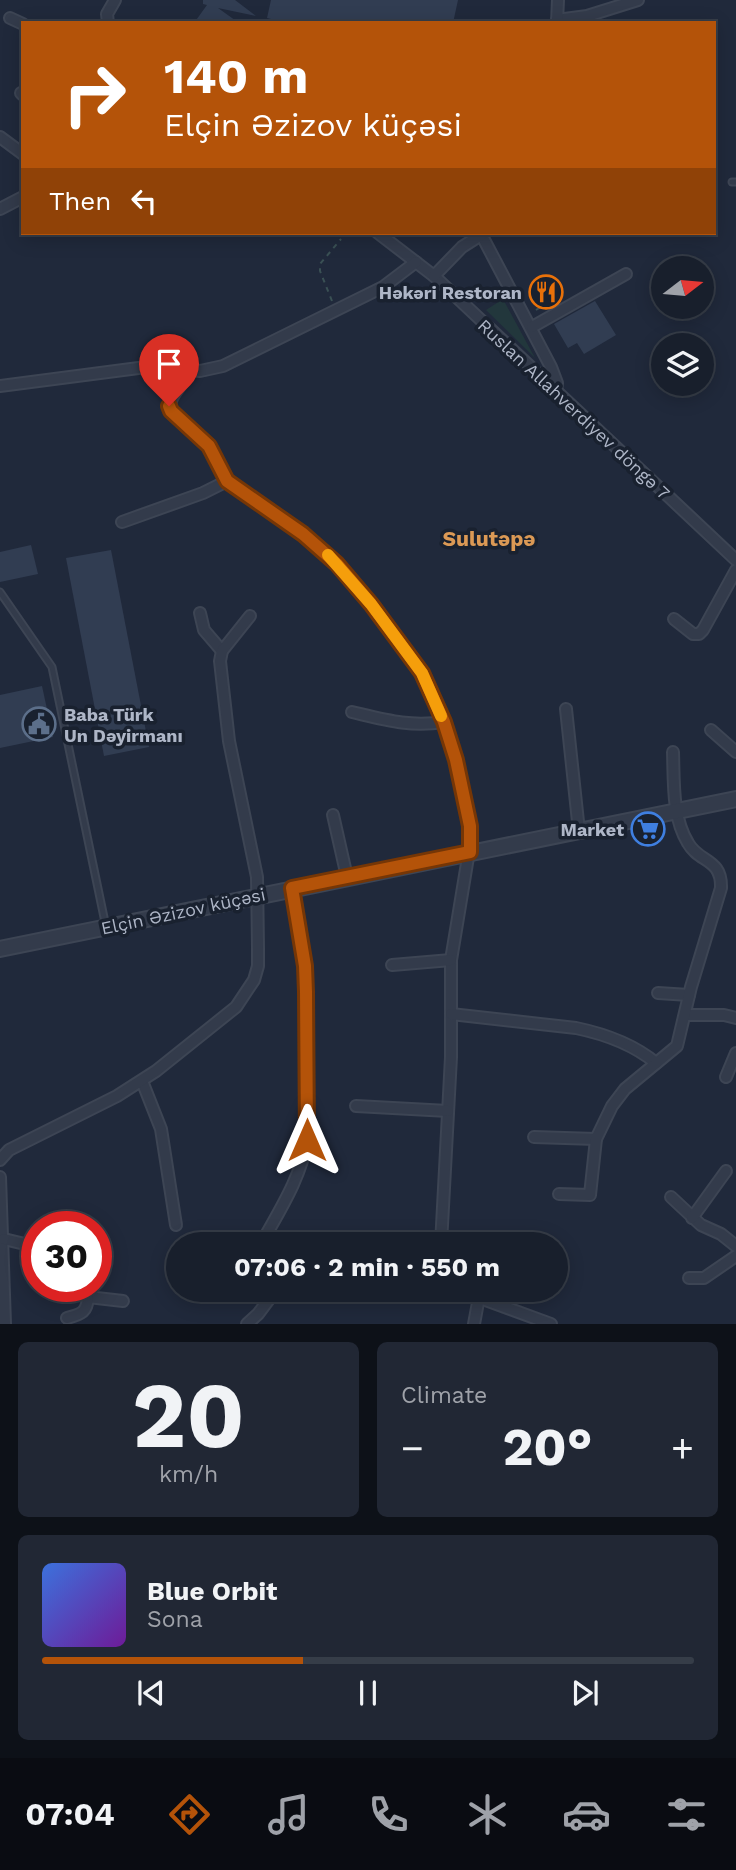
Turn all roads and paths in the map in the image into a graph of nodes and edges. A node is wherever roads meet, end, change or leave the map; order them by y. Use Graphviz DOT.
graph roads {
  1 [pos="115,0"];
  2 [pos="558,0"];
  3 [pos="638,0"];
  4 [pos="10,18"];
  5 [pos="104,21"];
  6 [pos="557,21"];
  7 [pos="21,23"];
  8 [pos="0,137"];
  9 [pos="21,153"];
  10 [pos="21,198"];
  11 [pos="0,209"];
  12 [pos="381,235"];
  13 [pos="479,235"];
  14 [pos="483,235"];
  15 [pos="341,239"];
  16 [pos="416,262"];
  17 [pos="626,274"];
  18 [pos="434,276"];
  19 [pos="557,296"];
  20 [pos="335,310"];
  21 [pos="529,322"];
  22 [pos="190,369"];
  23 [pos="0,386"];
  24 [pos="556,392"];
  25 [pos="227,481"];
  26 [pos="122,522"];
  27 [pos="736,561"];
  28 [pos="736,570"];
  29 [pos="0,592"];
  30 [pos="200,613"];
  31 [pos="250,616"];
  32 [pos="674,619"];
  33 [pos="222,651"];
  34 [pos="566,709"];
  35 [pos="352,712"];
  36 [pos="444,722"];
  37 [pos="712,730"];
  38 [pos="673,752"];
  39 [pos="736,752"];
  40 [pos="736,799"];
  41 [pos="677,811"];
  42 [pos="333,815"];
  43 [pos="579,831"];
  44 [pos="470,852"];
  45 [pos="346,877"];
  46 [pos="292,888"];
  47 [pos="259,895"];
  48 [pos="106,927"];
  49 [pos="0,949"];
  50 [pos="451,960"];
  51 [pos="392,965"];
  52 [pos="658,993"];
  53 [pos="689,995"];
  54 [pos="451,1014"];
  55 [pos="686,1015"];
  56 [pos="736,1018"];
  57 [pos="736,1053"];
  58 [pos="656,1063"];
  59 [pos="726,1077"];
  60 [pos="142,1081"];
  61 [pos="356,1106"];
  62 [pos="448,1111"];
  63 [pos="534,1138"];
  64 [pos="596,1139"];
  65 [pos="0,1160"];
  66 [pos="726,1171"];
  67 [pos="0,1177"];
  68 [pos="559,1194"];
  69 [pos="671,1197"];
  70 [pos="1,1218"];
  71 [pos="692,1218"];
  72 [pos="176,1225"];
  73 [pos="267,1232"];
  74 [pos="442,1232"];
  75 [pos="4,1238"];
  76 [pos="21,1243"];
  77 [pos="736,1246"];
  78 [pos="736,1256"];
  79 [pos="2,1259"];
  80 [pos="689,1278"];
  81 [pos="112,1298"];
  82 [pos="123,1301"];
  83 [pos="87,1302"];
  84 [pos="267,1302"];
  85 [pos="478,1302"];
  86 [pos="492,1302"];
  87 [pos="2,1312"];
  88 [pos="67,1318"];
  89 [pos="5,1324"];
  90 [pos="247,1324"];
  91 [pos="474,1324"];
  92 [pos="551,1324"];
  1 -- 5 [label="street"];
  2 -- 6 [label="street"];
  3 -- 6 [label="street"];
  4 -- 7 [label="street"];
  8 -- 9 [label="street"];
  10 -- 11 [label="street"];
  12 -- 16 [label="street, Ruslan Allahverdiyev döngə 7"];
  13 -- 18 [label="street"];
  14 -- 21 [label="street"];
  15 -- 20 [label="path"];
  16 -- 18 [label="street, Ruslan Allahverdiyev döngə 7"];
  16 -- 20 [label="street"];
  17 -- 21 [label="street"];
  18 -- 24 [label="street, Ruslan Allahverdiyev döngə 7"];
  19 -- 21 [label="path"];
  20 -- 22 [label="street"];
  21 -- 24 [label="street"];
  22 -- 23 [label="street"];
  22 -- 25 [label="street"];
  24 -- 27 [label="street, Ruslan Allahverdiyev döngə 7"];
  25 -- 26 [label="street"];
  25 -- 36 [label="street"];
  28 -- 32 [label="street"];
  29 -- 48 [label="lane"];
  30 -- 33 [label="street"];
  31 -- 33 [label="street"];
  33 -- 47 [label="street"];
  34 -- 43 [label="street"];
  35 -- 36 [label="street"];
  36 -- 44 [label="street"];
  37 -- 39 [label="street"];
  38 -- 41 [label="street"];
  40 -- 41 [label="street, Elçin Əzizov küçəsi"];
  41 -- 43 [label="street, Elçin Əzizov küçəsi"];
  41 -- 53 [label="street"];
  42 -- 45 [label="street"];
  43 -- 44 [label="street, Elçin Əzizov küçəsi"];
  44 -- 45 [label="street, Elçin Əzizov küçəsi"];
  44 -- 50 [label="street"];
  45 -- 46 [label="street, Elçin Əzizov küçəsi"];
  46 -- 47 [label="street, Elçin Əzizov küçəsi"];
  46 -- 73 [label="street"];
  47 -- 48 [label="street, Elçin Əzizov küçəsi"];
  47 -- 60 [label="street"];
  48 -- 49 [label="street, Elçin Əzizov küçəsi"];
  50 -- 51 [label="street"];
  50 -- 54 [label="street"];
  52 -- 53 [label="street"];
  53 -- 55 [label="street"];
  54 -- 58 [label="street"];
  54 -- 62 [label="street"];
  55 -- 56 [label="street"];
  55 -- 58 [label="street"];
  57 -- 59 [label="street"];
  58 -- 64 [label="street"];
  60 -- 65 [label="street"];
  60 -- 72 [label="street"];
  61 -- 62 [label="street"];
  62 -- 74 [label="street"];
  63 -- 64 [label="street"];
  64 -- 68 [label="street"];
  66 -- 71 [label="street"];
  67 -- 70 [label="street"];
  69 -- 71 [label="street"];
  70 -- 75 [label="street"];
  71 -- 77 [label="street"];
  75 -- 76 [label="street"];
  75 -- 79 [label="street"];
  78 -- 80 [label="street"];
  79 -- 87 [label="street"];
  81 -- 82 [label="street"];
  83 -- 88 [label="street"];
  84 -- 90 [label="street"];
  85 -- 91 [label="street"];
  86 -- 92 [label="street"];
  87 -- 89 [label="street"];
}
